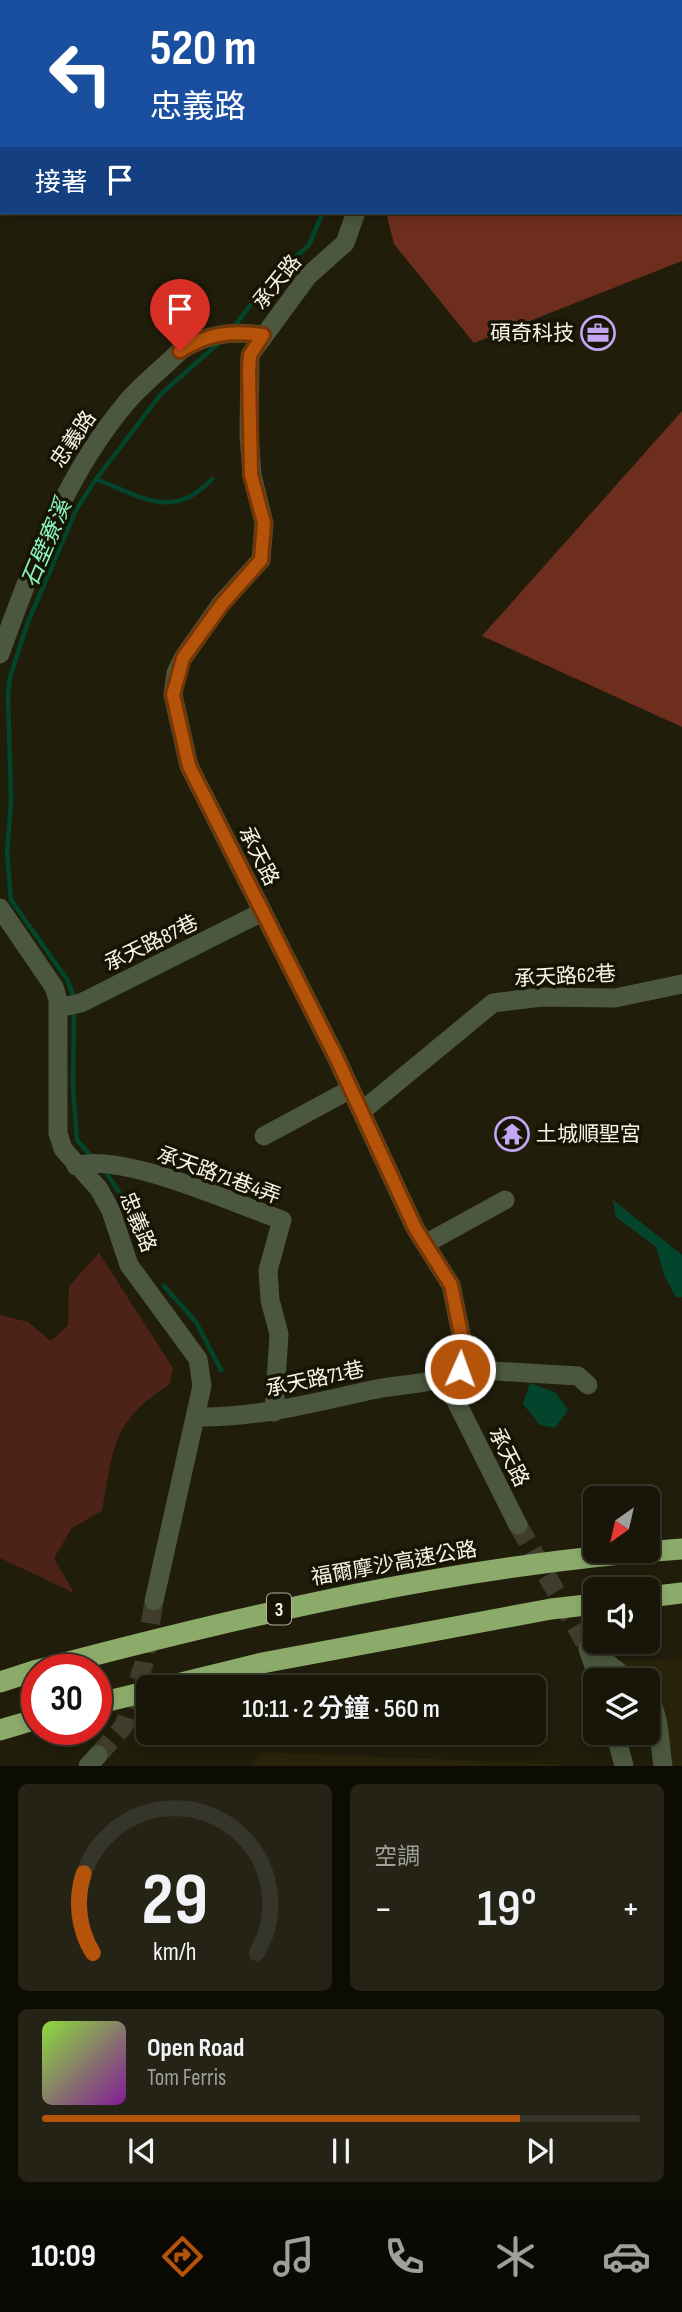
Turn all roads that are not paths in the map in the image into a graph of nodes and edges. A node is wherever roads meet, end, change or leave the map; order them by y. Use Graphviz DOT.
graph roads {
  1 [pos="355,214"];
  2 [pos="263,335"];
  3 [pos="0,654"];
  4 [pos="0,908"];
  5 [pos="262,912"];
  6 [pos="682,984"];
  7 [pos="69,1006"];
  8 [pos="351,1089"];
  9 [pos="362,1111"];
  10 [pos="264,1136"];
  11 [pos="81,1164"];
  12 [pos="505,1200"];
  13 [pos="425,1244"];
  14 [pos="453,1374"];
  15 [pos="588,1385"];
  16 [pos="274,1412"];
  17 [pos="195,1417"];
  18 [pos="517,1525"];
  19 [pos="682,1549"];
  20 [pos="682,1593"];
  21 [pos="660,1596"];
  22 [pos="154,1601"];
  23 [pos="583,1607"];
  24 [pos="660,1607"];
  25 [pos="682,1607"];
  26 [pos="99,1654"];
  27 [pos="595,1668"];
  28 [pos="611,1668"];
  29 [pos="21,1675"];
  30 [pos="214,1675"];
  31 [pos="0,1682"];
  32 [pos="136,1694"];
  33 [pos="112,1700"];
  34 [pos="21,1724"];
  35 [pos="0,1730"];
  36 [pos="618,1745"];
  37 [pos="660,1745"];
  38 [pos="624,1766"];
  39 [pos="663,1766"];
  1 -- 2 [label="street, 承天路"];
  2 -- 3 [label="street, 忠義路"];
  2 -- 5 [label="street, 承天路"];
  4 -- 7 [label="street, 忠義路"];
  5 -- 7 [label="street, 承天路87巷"];
  5 -- 8 [label="street, 承天路"];
  6 -- 9 [label="street, 承天路62巷"];
  7 -- 11 [label="street, 忠義路"];
  8 -- 9 [label="street, 承天路"];
  8 -- 10 [label="street"];
  9 -- 13 [label="street, 承天路"];
  11 -- 16 [label="street, 承天路71巷4弄"];
  11 -- 17 [label="street, 忠義路"];
  12 -- 13 [label="street"];
  13 -- 14 [label="street, 承天路"];
  14 -- 15 [label="street, 承天路71巷"];
  14 -- 16 [label="street, 承天路71巷"];
  14 -- 18 [label="street, 承天路"];
  16 -- 17 [label="street, 承天路71巷"];
  17 -- 22 [label="street, 忠義路"];
  19 -- 26 [label="highway, 福爾摩沙高速公路 / 3"];
  20 -- 21 [label="highway"];
  23 -- 30 [label="highway"];
  24 -- 25 [label="highway"];
  27 -- 28 [label="street"];
  29 -- 31 [label="highway, 福爾摩沙高速公路 / 3"];
  32 -- 33 [label="highway"];
  34 -- 35 [label="highway"];
  36 -- 38 [label="street"];
  37 -- 39 [label="street"];
}
